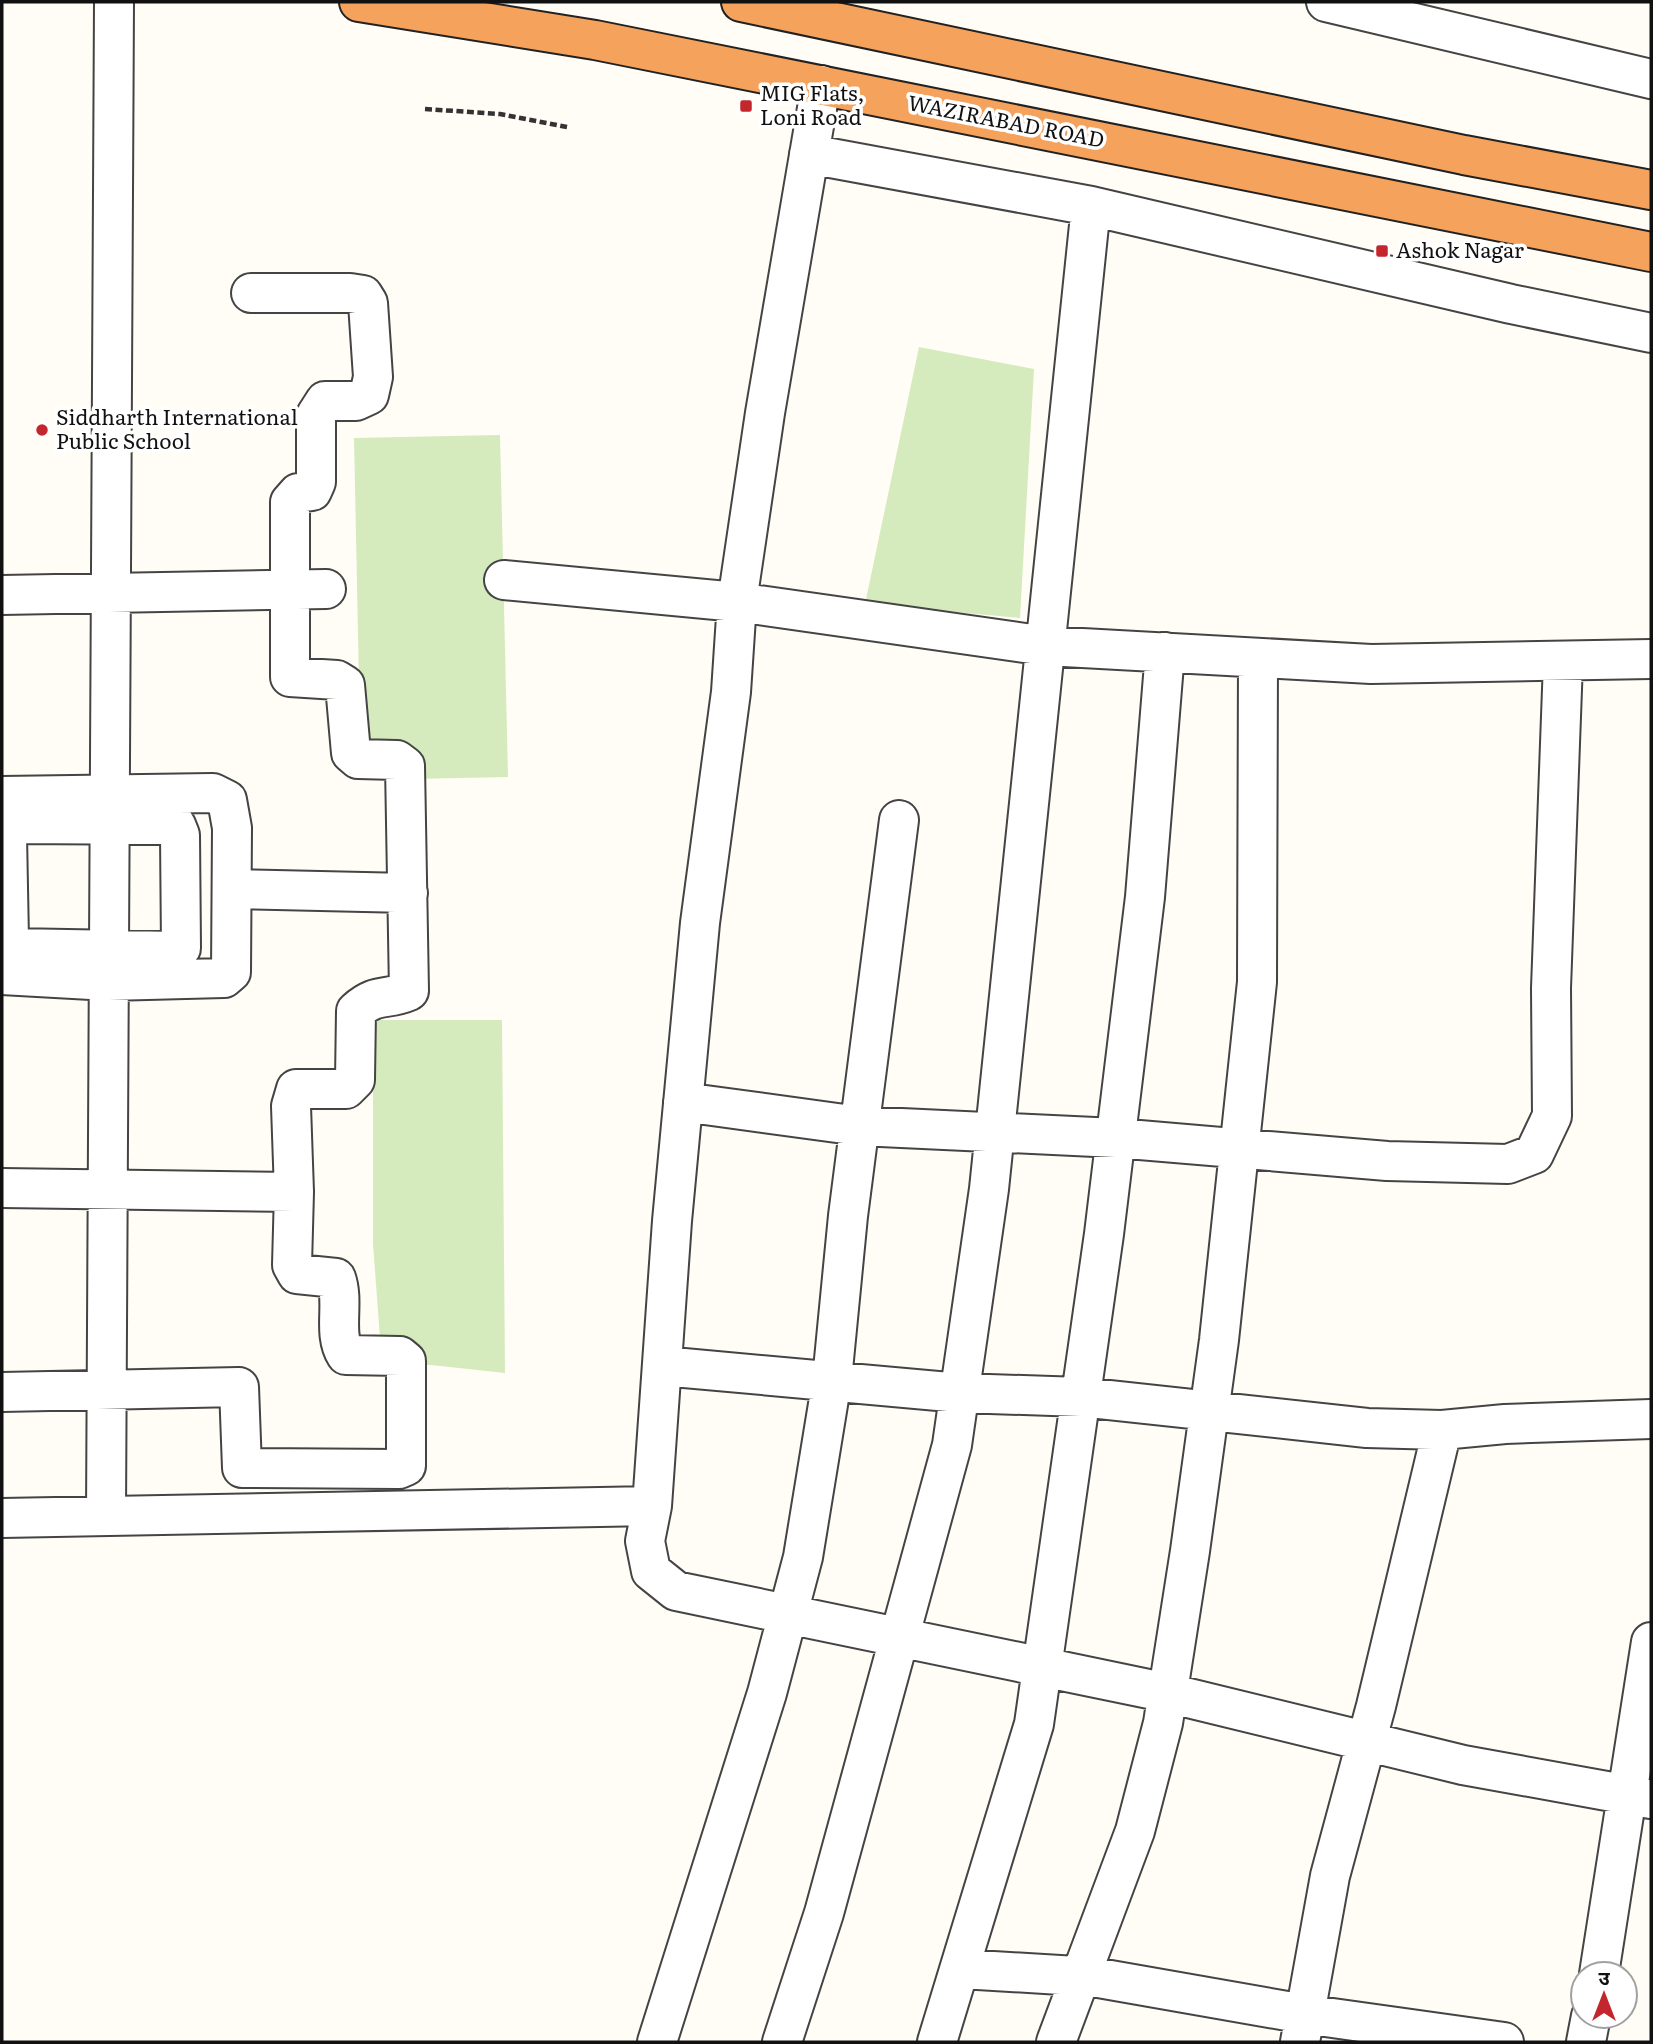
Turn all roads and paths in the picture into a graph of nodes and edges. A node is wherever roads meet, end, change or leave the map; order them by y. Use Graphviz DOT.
graph roads {
  1 [pos="114,2"];
  2 [pos="359,2"];
  3 [pos="1326,2"];
  4 [pos="749,3"];
  5 [pos="1651,79"];
  6 [pos="821,85"];
  7 [pos="425,110"];
  8 [pos="567,127"];
  9 [pos="809,154"];
  10 [pos="1651,190"];
  11 [pos="1091,206"];
  12 [pos="1651,252"];
  13 [pos="251,293"];
  14 [pos="1651,333"];
  15 [pos="504,580"];
  16 [pos="307,590"];
  17 [pos="111,593"];
  18 [pos="2,595"];
  19 [pos="737,602"];
  20 [pos="1045,646"];
  21 [pos="1164,652"];
  22 [pos="1258,658"];
  23 [pos="1651,659"];
  24 [pos="1563,662"];
  25 [pos="2,796"];
  26 [pos="110,810"];
  27 [pos="899,820"];
  28 [pos="232,889"];
  29 [pos="408,892"];
  30 [pos="108,966"];
  31 [pos="2,975"];
  32 [pos="683,1102"];
  33 [pos="859,1126"];
  34 [pos="995,1133"];
  35 [pos="1116,1138"];
  36 [pos="1237,1149"];
  37 [pos="2,1188"];
  38 [pos="108,1189"];
  39 [pos="294,1192"];
  40 [pos="662,1366"];
  41 [pos="832,1380"];
  42 [pos="106,1390"];
  43 [pos="2,1392"];
  44 [pos="960,1393"];
  45 [pos="1081,1397"];
  46 [pos="1208,1413"];
  47 [pos="1651,1419"];
  48 [pos="1442,1430"];
  49 [pos="652,1506"];
  50 [pos="106,1516"];
  51 [pos="2,1518"];
  52 [pos="788,1613"];
  53 [pos="900,1639"];
  54 [pos="1651,1642"];
  55 [pos="1042,1667"];
  56 [pos="1168,1693"];
  57 [pos="1367,1739"];
  58 [pos="1640,1797"];
  59 [pos="1601,1960"];
  60 [pos="961,1969"];
  61 [pos="1081,1976"];
  62 [pos="1302,2028"];
  63 [pos="658,2042"];
  64 [pos="782,2042"];
  65 [pos="937,2042"];
  66 [pos="1056,2042"];
  67 [pos="1504,2042"];
  1 -- 17 [label="street"];
  2 -- 6 [label="highway, WAZIRABAD ROAD"];
  3 -- 5 [label="street"];
  4 -- 10 [label="highway"];
  6 -- 9 [label="street"];
  6 -- 12 [label="highway, WAZIRABAD ROAD"];
  7 -- 8 [label="path"];
  9 -- 11 [label="street"];
  9 -- 19 [label="street"];
  11 -- 14 [label="street"];
  11 -- 20 [label="street"];
  13 -- 16 [label="street"];
  15 -- 19 [label="street"];
  16 -- 17 [label="street"];
  16 -- 29 [label="street"];
  17 -- 18 [label="street"];
  17 -- 26 [label="street"];
  19 -- 20 [label="street"];
  19 -- 32 [label="street"];
  20 -- 21 [label="street"];
  20 -- 34 [label="street"];
  21 -- 22 [label="street"];
  21 -- 35 [label="street"];
  22 -- 24 [label="street"];
  22 -- 36 [label="street"];
  23 -- 24 [label="street"];
  24 -- 36 [label="street"];
  25 -- 26 [label="street"];
  26 -- 28 [label="street"];
  26 -- 30 [label="street"];
  26 -- 30 [label="street"];
  26 -- 30 [label="street"];
  27 -- 33 [label="street"];
  28 -- 29 [label="street"];
  28 -- 30 [label="street"];
  29 -- 39 [label="street"];
  30 -- 31 [label="street"];
  30 -- 38 [label="street"];
  32 -- 33 [label="street"];
  32 -- 40 [label="street"];
  33 -- 34 [label="street"];
  33 -- 41 [label="street"];
  34 -- 35 [label="street"];
  34 -- 44 [label="street"];
  35 -- 36 [label="street"];
  35 -- 45 [label="street"];
  36 -- 46 [label="street"];
  37 -- 38 [label="street"];
  38 -- 39 [label="street"];
  38 -- 42 [label="street"];
  39 -- 42 [label="street"];
  40 -- 41 [label="street"];
  40 -- 49 [label="street"];
  41 -- 44 [label="street"];
  41 -- 52 [label="street"];
  42 -- 43 [label="street"];
  42 -- 50 [label="street"];
  44 -- 45 [label="street"];
  44 -- 53 [label="street"];
  45 -- 46 [label="street"];
  45 -- 55 [label="street"];
  46 -- 48 [label="street"];
  46 -- 56 [label="street"];
  47 -- 48 [label="street"];
  48 -- 57 [label="street"];
  49 -- 50 [label="street"];
  49 -- 52 [label="street"];
  50 -- 51 [label="street"];
  52 -- 53 [label="street"];
  52 -- 63 [label="street"];
  53 -- 55 [label="street"];
  53 -- 64 [label="street"];
  54 -- 58 [label="street"];
  55 -- 56 [label="street"];
  55 -- 60 [label="street"];
  56 -- 57 [label="street"];
  56 -- 61 [label="street"];
  57 -- 58 [label="street"];
  57 -- 62 [label="street"];
  58 -- 59 [label="street"];
  60 -- 61 [label="street"];
  60 -- 65 [label="street"];
  61 -- 62 [label="street"];
  61 -- 66 [label="street"];
  62 -- 67 [label="street"];
}
